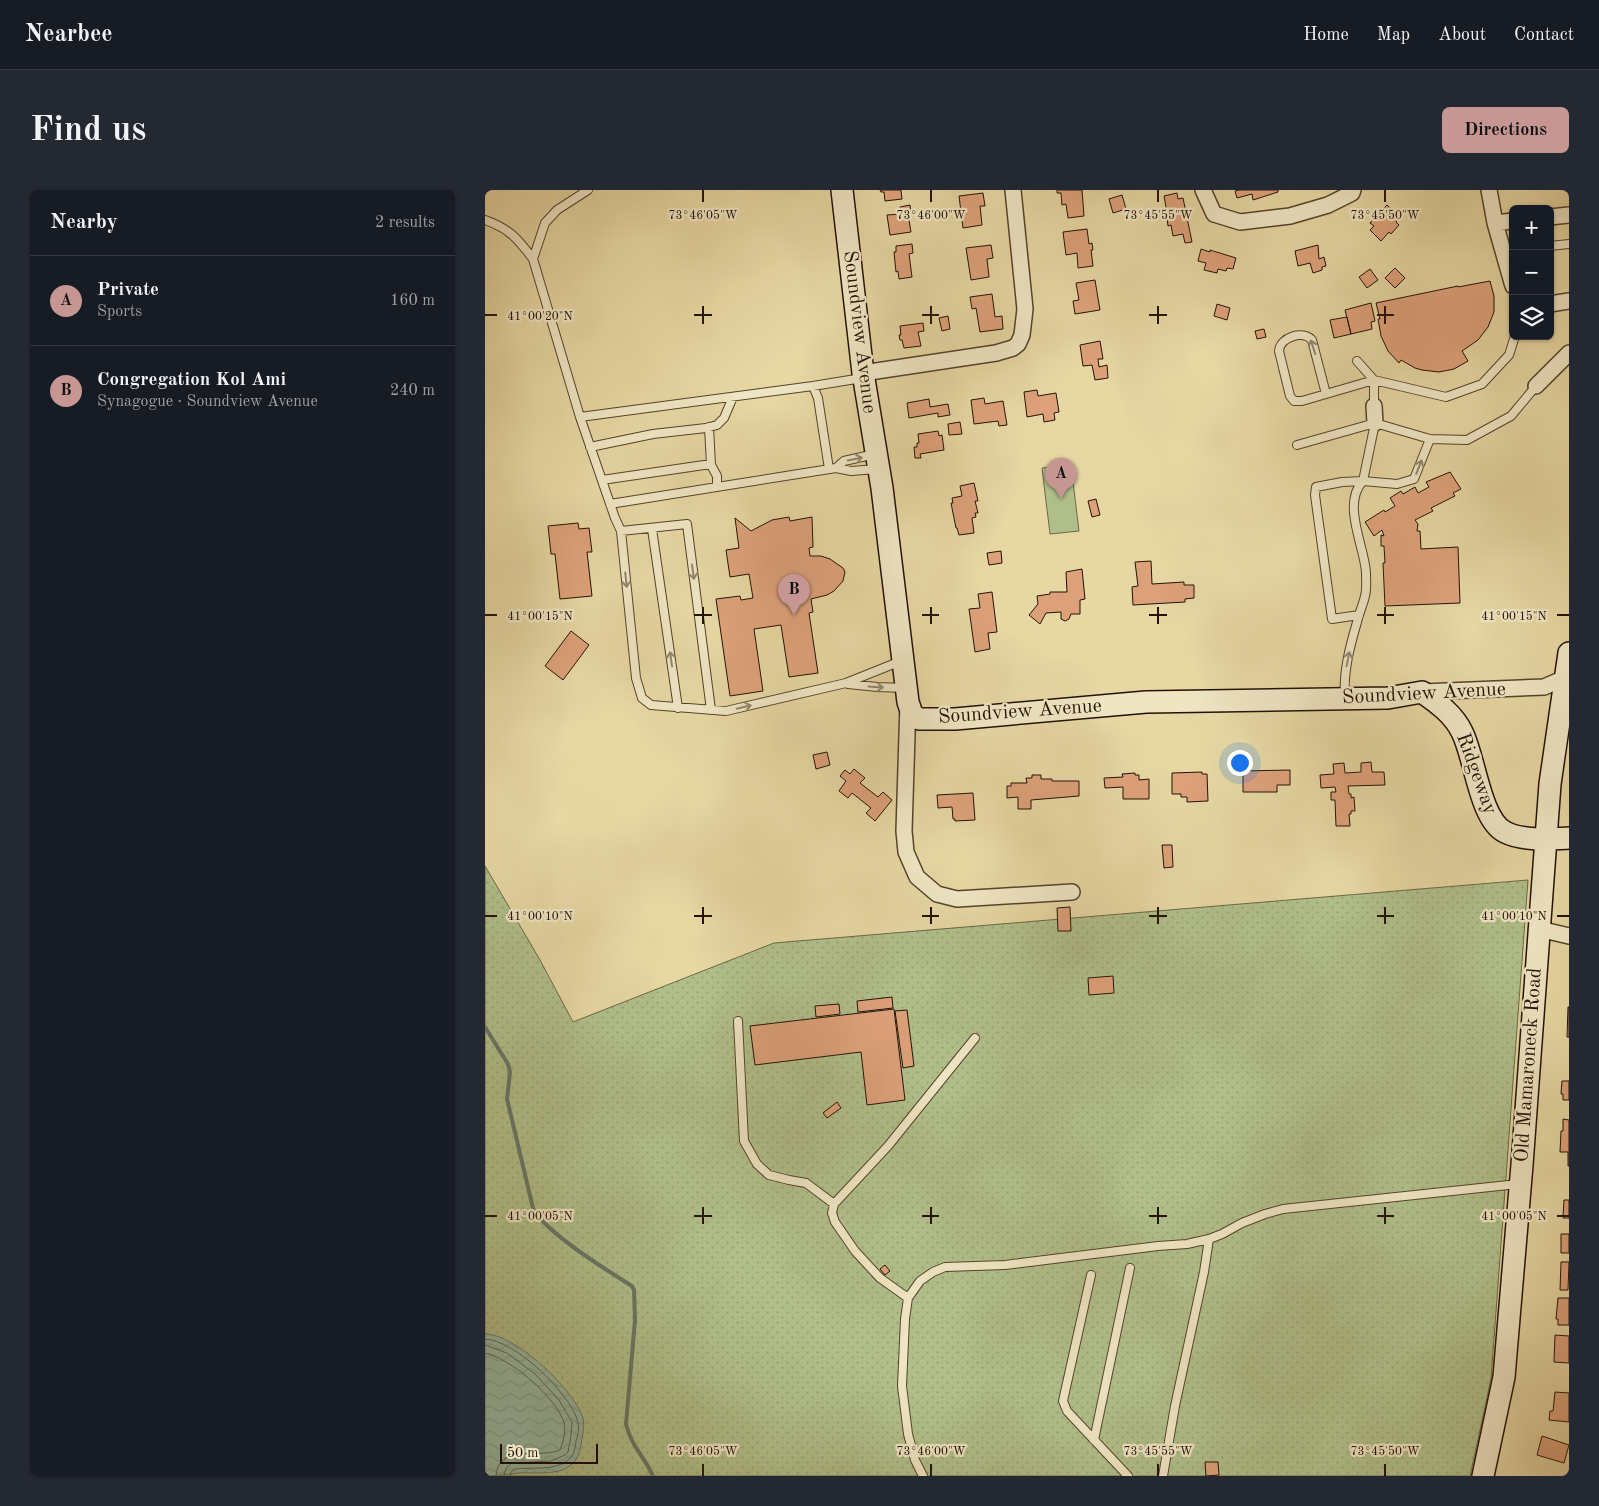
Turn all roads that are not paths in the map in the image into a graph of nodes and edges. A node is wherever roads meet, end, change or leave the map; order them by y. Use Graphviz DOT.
graph roads {
  1 [pos="588,190"];
  2 [pos="842,190"];
  3 [pos="1013,190"];
  4 [pos="1203,190"];
  5 [pos="1353,190"];
  6 [pos="1489,190"];
  7 [pos="1569,215"];
  8 [pos="1554,217"];
  9 [pos="485,220"];
  10 [pos="1509,221"];
  11 [pos="1495,223"];
  12 [pos="1569,244"];
  13 [pos="1554,246"];
  14 [pos="1508,252"];
  15 [pos="533,259"];
  16 [pos="1569,301"];
  17 [pos="1554,303"];
  18 [pos="1554,310"];
  19 [pos="1569,310"];
  20 [pos="1514,340"];
  21 [pos="1569,353"];
  22 [pos="1357,361"];
  23 [pos="863,376"];
  24 [pos="1374,380"];
  25 [pos="813,386"];
  26 [pos="1536,386"];
  27 [pos="1325,394"];
  28 [pos="733,397"];
  29 [pos="1374,406"];
  30 [pos="580,417"];
  31 [pos="1375,423"];
  32 [pos="709,427"];
  33 [pos="1430,439"];
  34 [pos="1297,445"];
  35 [pos="590,447"];
  36 [pos="877,462"];
  37 [pos="711,465"];
  38 [pos="832,469"];
  39 [pos="602,480"];
  40 [pos="1363,481"];
  41 [pos="717,487"];
  42 [pos="610,504"];
  43 [pos="652,529"];
  44 [pos="621,532"];
  45 [pos="1358,618"];
  46 [pos="1569,653"];
  47 [pos="903,660"];
  48 [pos="1565,678"];
  49 [pos="845,683"];
  50 [pos="1422,692"];
  51 [pos="907,695"];
  52 [pos="1345,699"];
  53 [pos="678,708"];
  54 [pos="711,710"];
  55 [pos="1569,838"];
  56 [pos="1546,839"];
  57 [pos="1072,892"];
  58 [pos="1539,929"];
  59 [pos="1569,936"];
  60 [pos="739,1021"];
  61 [pos="975,1038"];
  62 [pos="1520,1184"];
  63 [pos="834,1204"];
  64 [pos="1209,1239"];
  65 [pos="1130,1268"];
  66 [pos="1091,1275"];
  67 [pos="908,1298"];
  68 [pos="1094,1440"];
  69 [pos="923,1476"];
  70 [pos="1128,1476"];
  71 [pos="1163,1476"];
  72 [pos="1483,1476"];
  1 -- 15 [label="lane"];
  2 -- 23 [label="street, Soundview Avenue"];
  3 -- 23 [label="street"];
  4 -- 5 [label="street"];
  6 -- 11 [label="street"];
  7 -- 8 [label="street"];
  9 -- 15 [label="lane"];
  10 -- 11 [label="street"];
  11 -- 14 [label="street"];
  12 -- 13 [label="lane"];
  15 -- 30 [label="lane"];
  16 -- 17 [label="street"];
  18 -- 19 [label="street"];
  20 -- 24 [label="lane"];
  21 -- 26 [label="street"];
  22 -- 24 [label="lane"];
  23 -- 25 [label="lane"];
  23 -- 36 [label="street, Soundview Avenue"];
  24 -- 27 [label="lane"];
  24 -- 29 [label="lane"];
  25 -- 28 [label="lane"];
  25 -- 38 [label="lane"];
  26 -- 33 [label="lane"];
  27 -- 27 [label="lane, one-way"];
  28 -- 30 [label="lane"];
  28 -- 32 [label="lane"];
  29 -- 31 [label="street"];
  30 -- 35 [label="lane"];
  31 -- 33 [label="lane"];
  31 -- 34 [label="lane"];
  31 -- 40 [label="lane"];
  32 -- 35 [label="lane"];
  32 -- 37 [label="lane"];
  40 -- 33 [label="lane, one-way"];
  35 -- 39 [label="lane"];
  36 -- 38 [label="lane"];
  38 -- 36 [label="lane, one-way"];
  36 -- 47 [label="street, Soundview Avenue"];
  37 -- 39 [label="lane"];
  37 -- 41 [label="lane"];
  38 -- 41 [label="lane"];
  39 -- 42 [label="lane"];
  40 -- 45 [label="lane"];
  40 -- 45 [label="lane"];
  41 -- 42 [label="lane"];
  42 -- 44 [label="lane"];
  43 -- 44 [label="lane"];
  53 -- 43 [label="lane, one-way"];
  43 -- 54 [label="lane, one-way"];
  44 -- 53 [label="lane, one-way"];
  52 -- 45 [label="lane, one-way"];
  46 -- 48 [label="street, Old Mamaroneck Road"];
  47 -- 49 [label="lane"];
  47 -- 51 [label="street, Soundview Avenue"];
  48 -- 50 [label="street, Soundview Avenue"];
  48 -- 56 [label="street, Old Mamaroneck Road"];
  49 -- 51 [label="lane, one-way"];
  54 -- 49 [label="lane, one-way"];
  50 -- 52 [label="street, Soundview Avenue"];
  50 -- 56 [label="street, Ridgeway"];
  51 -- 52 [label="street, Soundview Avenue"];
  51 -- 57 [label="street"];
  53 -- 54 [label="lane"];
  55 -- 56 [label="street, Ridgeway"];
  56 -- 58 [label="street, Old Mamaroneck Road"];
  58 -- 59 [label="street"];
  58 -- 62 [label="street, Old Mamaroneck Road"];
  60 -- 63 [label="lane"];
  61 -- 63 [label="lane"];
  62 -- 64 [label="lane"];
  62 -- 72 [label="street, Old Mamaroneck Road"];
  63 -- 67 [label="lane"];
  64 -- 67 [label="lane"];
  64 -- 71 [label="lane"];
  65 -- 68 [label="lane"];
  66 -- 68 [label="lane"];
  67 -- 69 [label="lane"];
  68 -- 70 [label="lane"];
}
